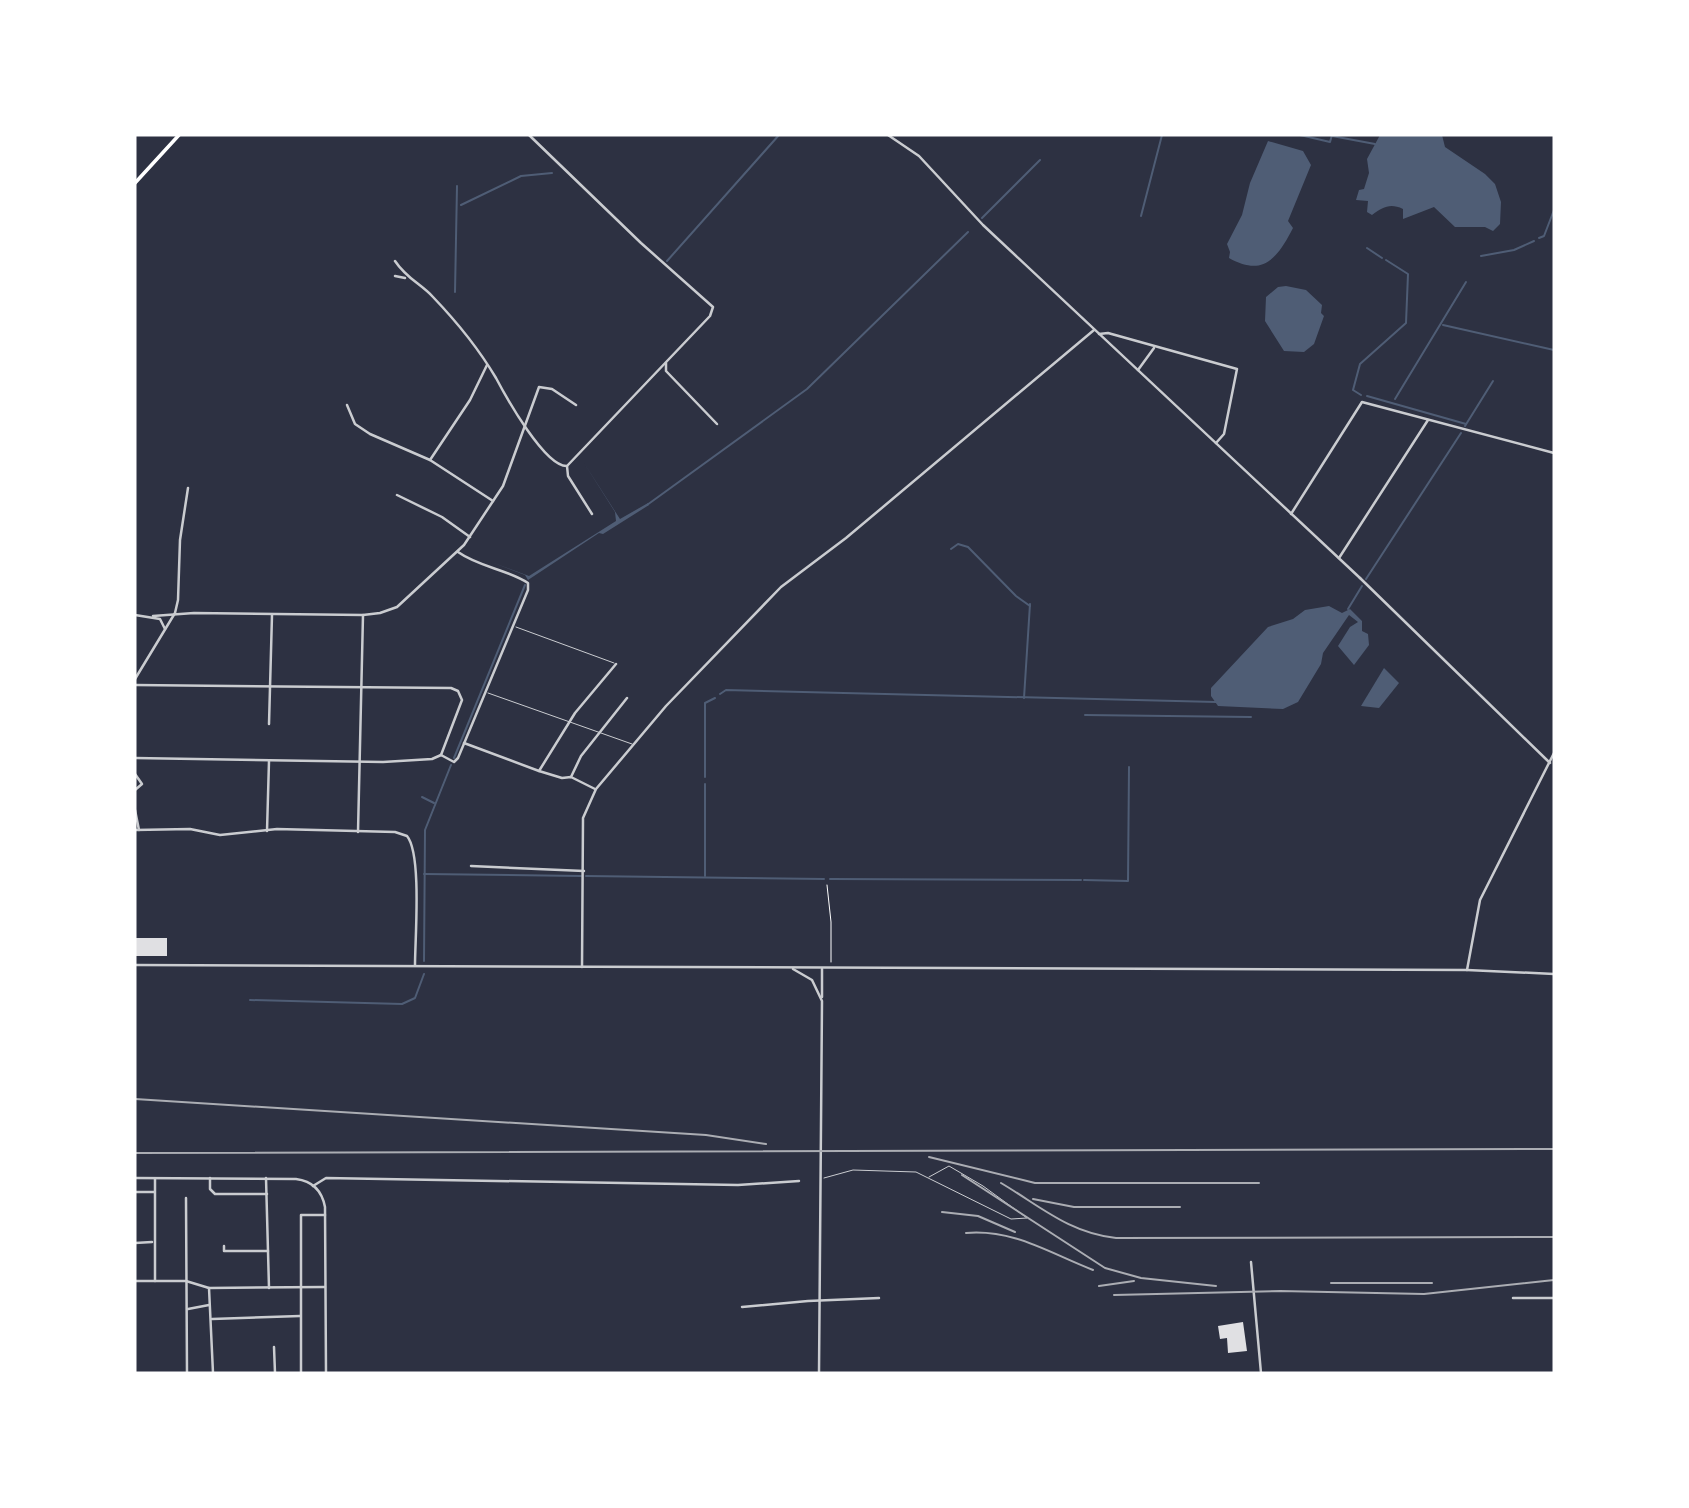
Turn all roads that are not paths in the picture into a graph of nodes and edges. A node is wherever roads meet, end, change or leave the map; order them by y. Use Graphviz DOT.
graph roads {
  1 [pos="179,135"];
  2 [pos="529,135"];
  3 [pos="890,135"];
  4 [pos="135,183"];
  5 [pos="395,261"];
  6 [pos="395,276"];
  7 [pos="408,279"];
  8 [pos="1095,329"];
  9 [pos="1099,334"];
  10 [pos="1154,348"];
  11 [pos="667,360"];
  12 [pos="487,365"];
  13 [pos="1138,370"];
  14 [pos="347,405"];
  15 [pos="576,405"];
  16 [pos="1428,420"];
  17 [pos="717,424"];
  18 [pos="522,427"];
  19 [pos="1216,443"];
  20 [pos="1554,453"];
  21 [pos="430,460"];
  22 [pos="567,466"];
  23 [pos="188,488"];
  24 [pos="397,495"];
  25 [pos="493,500"];
  26 [pos="1291,513"];
  27 [pos="592,514"];
  28 [pos="470,537"];
  29 [pos="458,552"];
  30 [pos="1338,558"];
  31 [pos="175,613"];
  32 [pos="135,615"];
  33 [pos="272,615"];
  34 [pos="363,615"];
  35 [pos="153,616"];
  36 [pos="513,626"];
  37 [pos="165,629"];
  38 [pos="616,664"];
  39 [pos="135,679"];
  40 [pos="135,685"];
  41 [pos="270,687"];
  42 [pos="361,688"];
  43 [pos="486,692"];
  44 [pos="626,698"];
  45 [pos="569,720"];
  46 [pos="269,724"];
  47 [pos="600,732"];
  48 [pos="464,743"];
  49 [pos="632,744"];
  50 [pos="1554,753"];
  51 [pos="441,755"];
  52 [pos="135,758"];
  53 [pos="269,760"];
  54 [pos="359,761"];
  55 [pos="1550,763"];
  56 [pos="540,771"];
  57 [pos="135,774"];
  58 [pos="570,777"];
  59 [pos="596,789"];
  60 [pos="135,790"];
  61 [pos="135,810"];
  62 [pos="137,830"];
  63 [pos="267,831"];
  64 [pos="358,832"];
  65 [pos="471,866"];
  66 [pos="584,871"];
  67 [pos="135,965"];
  68 [pos="415,967"];
  69 [pos="582,967"];
  70 [pos="790,968"];
  71 [pos="822,968"];
  72 [pos="1467,970"];
  73 [pos="1554,974"];
  74 [pos="822,1000"];
  75 [pos="929,1177"];
  76 [pos="135,1178"];
  77 [pos="210,1178"];
  78 [pos="266,1178"];
  79 [pos="822,1178"];
  80 [pos="155,1179"];
  81 [pos="799,1181"];
  82 [pos="313,1186"];
  83 [pos="135,1192"];
  84 [pos="154,1192"];
  85 [pos="267,1194"];
  86 [pos="186,1198"];
  87 [pos="325,1215"];
  88 [pos="154,1242"];
  89 [pos="135,1243"];
  90 [pos="224,1246"];
  91 [pos="268,1251"];
  92 [pos="1251,1262"];
  93 [pos="135,1281"];
  94 [pos="155,1281"];
  95 [pos="186,1281"];
  96 [pos="300,1287"];
  97 [pos="325,1287"];
  98 [pos="209,1288"];
  99 [pos="269,1288"];
  100 [pos="879,1298"];
  101 [pos="1513,1298"];
  102 [pos="1554,1298"];
  103 [pos="818,1302"];
  104 [pos="209,1305"];
  105 [pos="742,1307"];
  106 [pos="188,1309"];
  107 [pos="300,1316"];
  108 [pos="212,1319"];
  109 [pos="274,1347"];
  110 [pos="187,1373"];
  111 [pos="213,1373"];
  112 [pos="275,1373"];
  113 [pos="300,1373"];
  114 [pos="326,1373"];
  115 [pos="818,1373"];
  116 [pos="1261,1373"];
  1 -- 4 [label="main road"];
  2 -- 11 [label="street"];
  3 -- 8 [label="street"];
  5 -- 7 [label="street"];
  6 -- 7 [label="street"];
  7 -- 12 [label="street"];
  8 -- 9 [label="street"];
  8 -- 49 [label="street"];
  9 -- 10 [label="street"];
  9 -- 13 [label="street"];
  10 -- 13 [label="street"];
  10 -- 19 [label="street"];
  11 -- 17 [label="street"];
  11 -- 22 [label="street"];
  12 -- 18 [label="street"];
  12 -- 21 [label="street"];
  13 -- 19 [label="street"];
  14 -- 21 [label="street"];
  15 -- 18 [label="street"];
  16 -- 20 [label="street"];
  16 -- 26 [label="street"];
  16 -- 30 [label="street"];
  18 -- 22 [label="street"];
  18 -- 25 [label="street"];
  19 -- 26 [label="street"];
  21 -- 25 [label="street"];
  22 -- 27 [label="street"];
  23 -- 31 [label="street"];
  24 -- 28 [label="street"];
  25 -- 28 [label="street"];
  26 -- 30 [label="street"];
  28 -- 29 [label="street"];
  29 -- 34 [label="street"];
  29 -- 36 [label="street"];
  30 -- 55 [label="street"];
  31 -- 33 [label="street"];
  31 -- 35 [label="street"];
  31 -- 37 [label="street"];
  32 -- 35 [label="street"];
  33 -- 34 [label="street"];
  33 -- 41 [label="street"];
  34 -- 42 [label="street"];
  35 -- 37 [label="street"];
  36 -- 38 [label="lane"];
  36 -- 43 [label="street"];
  37 -- 39 [label="street"];
  38 -- 45 [label="street"];
  40 -- 41 [label="street"];
  41 -- 42 [label="street"];
  41 -- 46 [label="street"];
  42 -- 51 [label="street"];
  42 -- 54 [label="street"];
  43 -- 45 [label="lane"];
  43 -- 48 [label="street"];
  44 -- 47 [label="street"];
  45 -- 47 [label="lane"];
  45 -- 56 [label="street"];
  47 -- 49 [label="lane"];
  47 -- 58 [label="street"];
  48 -- 51 [label="street"];
  48 -- 56 [label="street"];
  49 -- 59 [label="street"];
  50 -- 55 [label="street"];
  51 -- 54 [label="street"];
  52 -- 53 [label="street"];
  53 -- 54 [label="street"];
  53 -- 63 [label="street"];
  54 -- 64 [label="street"];
  55 -- 72 [label="street"];
  56 -- 58 [label="street"];
  57 -- 60 [label="street"];
  58 -- 59 [label="street"];
  59 -- 66 [label="street"];
  61 -- 62 [label="street"];
  62 -- 63 [label="street"];
  63 -- 64 [label="street"];
  64 -- 68 [label="street"];
  65 -- 66 [label="street"];
  66 -- 69 [label="street"];
  67 -- 68 [label="street"];
  68 -- 69 [label="street"];
  69 -- 70 [label="street"];
  70 -- 71 [label="street"];
  70 -- 74 [label="street"];
  71 -- 72 [label="street"];
  71 -- 74 [label="street"];
  72 -- 73 [label="street"];
  74 -- 79 [label="street"];
  75 -- 75 [label="lane"];
  75 -- 79 [label="lane"];
  76 -- 80 [label="street"];
  77 -- 78 [label="street"];
  77 -- 80 [label="street"];
  77 -- 85 [label="street"];
  78 -- 82 [label="street"];
  78 -- 85 [label="street"];
  79 -- 103 [label="street"];
  80 -- 84 [label="street"];
  81 -- 82 [label="street"];
  82 -- 87 [label="street"];
  83 -- 84 [label="street"];
  84 -- 88 [label="street"];
  85 -- 91 [label="street"];
  86 -- 95 [label="street"];
  87 -- 96 [label="street"];
  87 -- 97 [label="street"];
  88 -- 89 [label="street"];
  88 -- 94 [label="street"];
  90 -- 91 [label="street"];
  91 -- 99 [label="street"];
  92 -- 116 [label="street"];
  93 -- 94 [label="street"];
  94 -- 95 [label="street"];
  95 -- 98 [label="street"];
  95 -- 106 [label="street"];
  96 -- 97 [label="street"];
  96 -- 99 [label="street"];
  96 -- 107 [label="street"];
  97 -- 114 [label="street"];
  98 -- 99 [label="street"];
  98 -- 104 [label="street"];
  100 -- 103 [label="street"];
  101 -- 102 [label="street"];
  103 -- 105 [label="street"];
  103 -- 115 [label="street"];
  104 -- 106 [label="street"];
  104 -- 108 [label="street"];
  106 -- 110 [label="street"];
  107 -- 108 [label="street"];
  107 -- 113 [label="street"];
  108 -- 111 [label="street"];
  109 -- 112 [label="street"];
}
